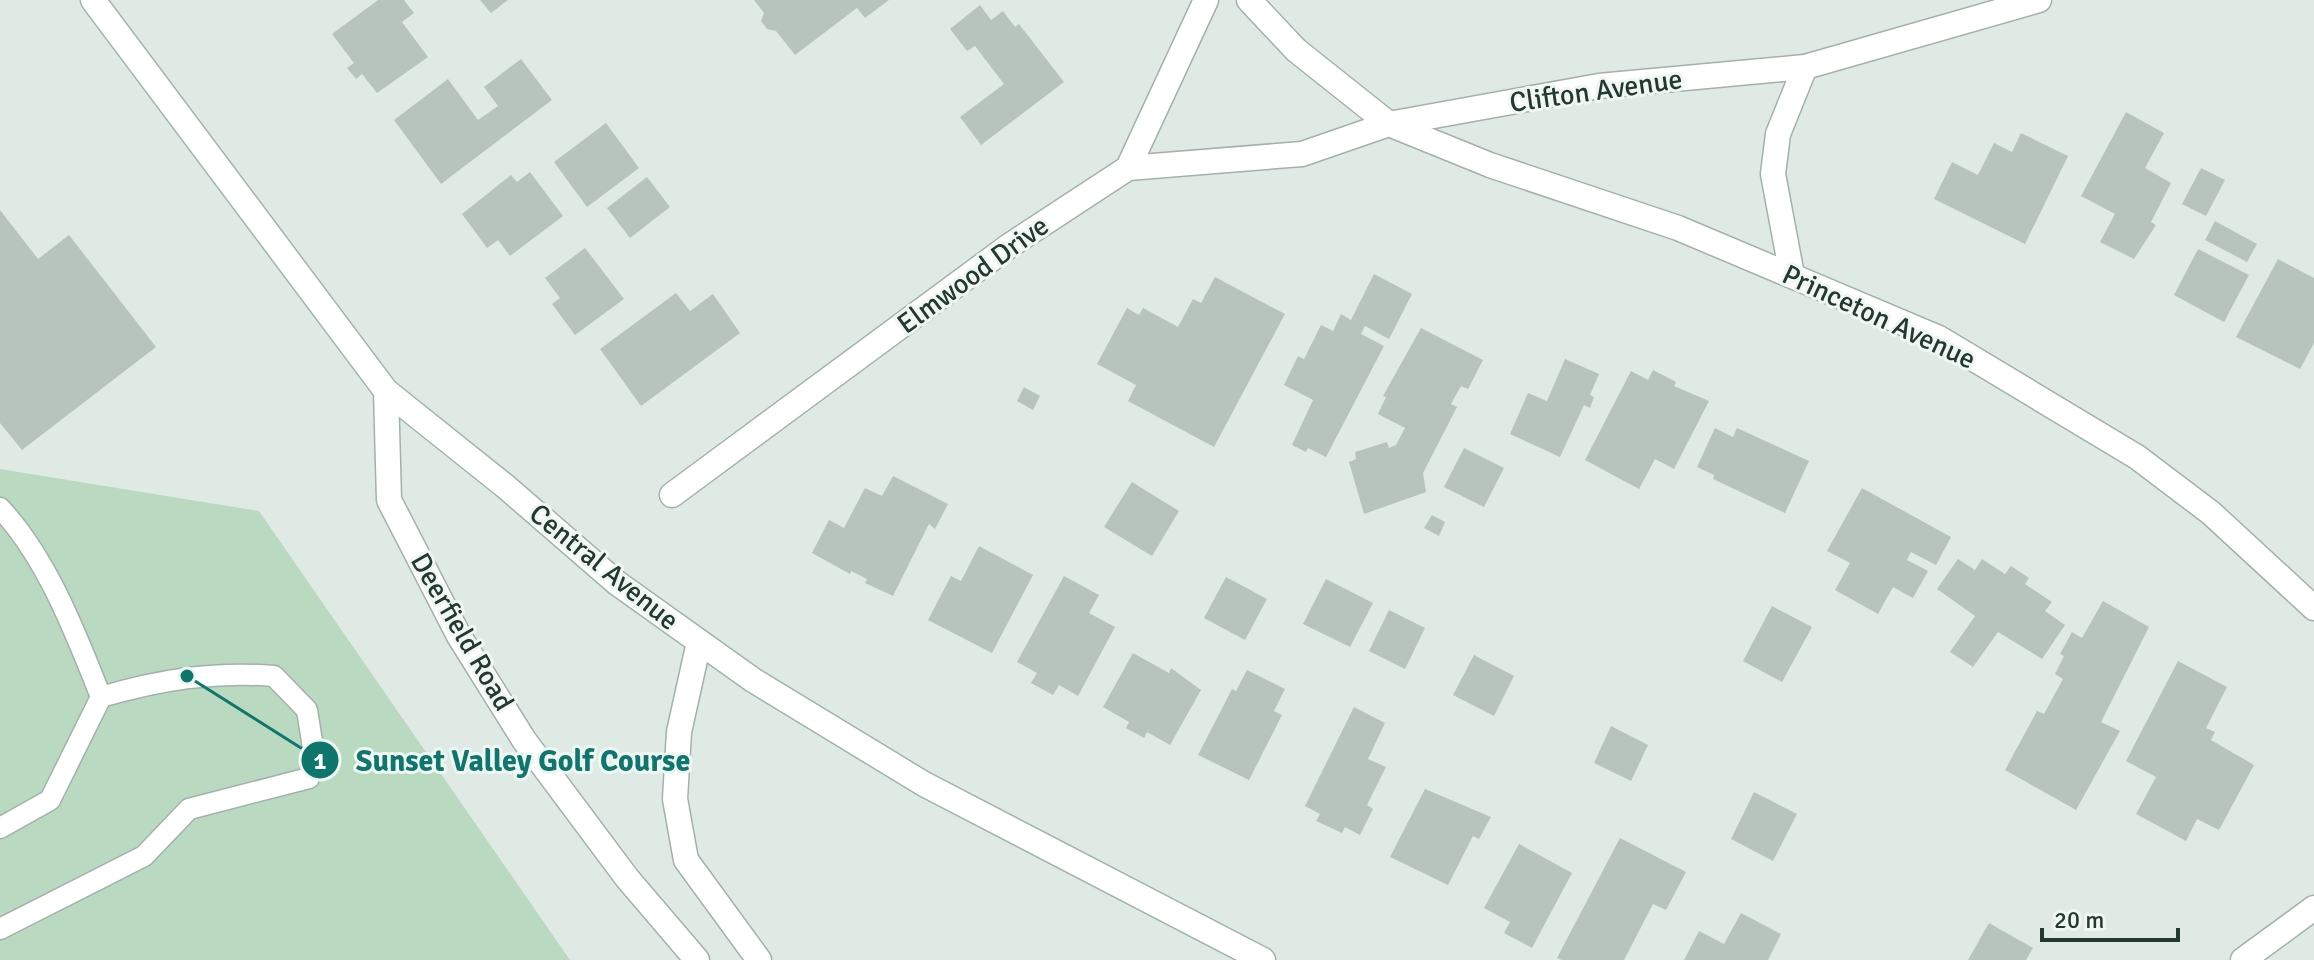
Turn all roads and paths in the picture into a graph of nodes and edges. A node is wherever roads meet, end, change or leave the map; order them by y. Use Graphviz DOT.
graph roads {
  1 [pos="93,0"];
  2 [pos="1206,0"];
  3 [pos="1249,0"];
  4 [pos="2039,0"];
  5 [pos="1805,67"];
  6 [pos="1389,124"];
  7 [pos="1128,168"];
  8 [pos="1792,275"];
  9 [pos="386,391"];
  10 [pos="672,495"];
  11 [pos="0,508"];
  12 [pos="2314,608"];
  13 [pos="699,642"];
  14 [pos="101,697"];
  15 [pos="0,828"];
  16 [pos="2314,908"];
  17 [pos="0,929"];
  18 [pos="697,960"];
  19 [pos="759,960"];
  20 [pos="1263,960"];
  21 [pos="2243,960"];
  1 -- 9 [label="street, Central Avenue"];
  2 -- 7 [label="street"];
  3 -- 6 [label="street, Princeton Avenue"];
  4 -- 5 [label="street, Clifton Avenue"];
  5 -- 6 [label="street, Clifton Avenue"];
  5 -- 8 [label="street"];
  6 -- 7 [label="street"];
  6 -- 8 [label="street, Princeton Avenue"];
  7 -- 10 [label="street, Elmwood Drive"];
  8 -- 12 [label="street, Princeton Avenue"];
  9 -- 13 [label="street, Central Avenue"];
  9 -- 18 [label="street, Deerfield Road"];
  11 -- 14 [label="lane"];
  13 -- 19 [label="street"];
  13 -- 20 [label="street, Central Avenue"];
  14 -- 15 [label="lane"];
  14 -- 17 [label="lane"];
  16 -- 21 [label="street"];
}
